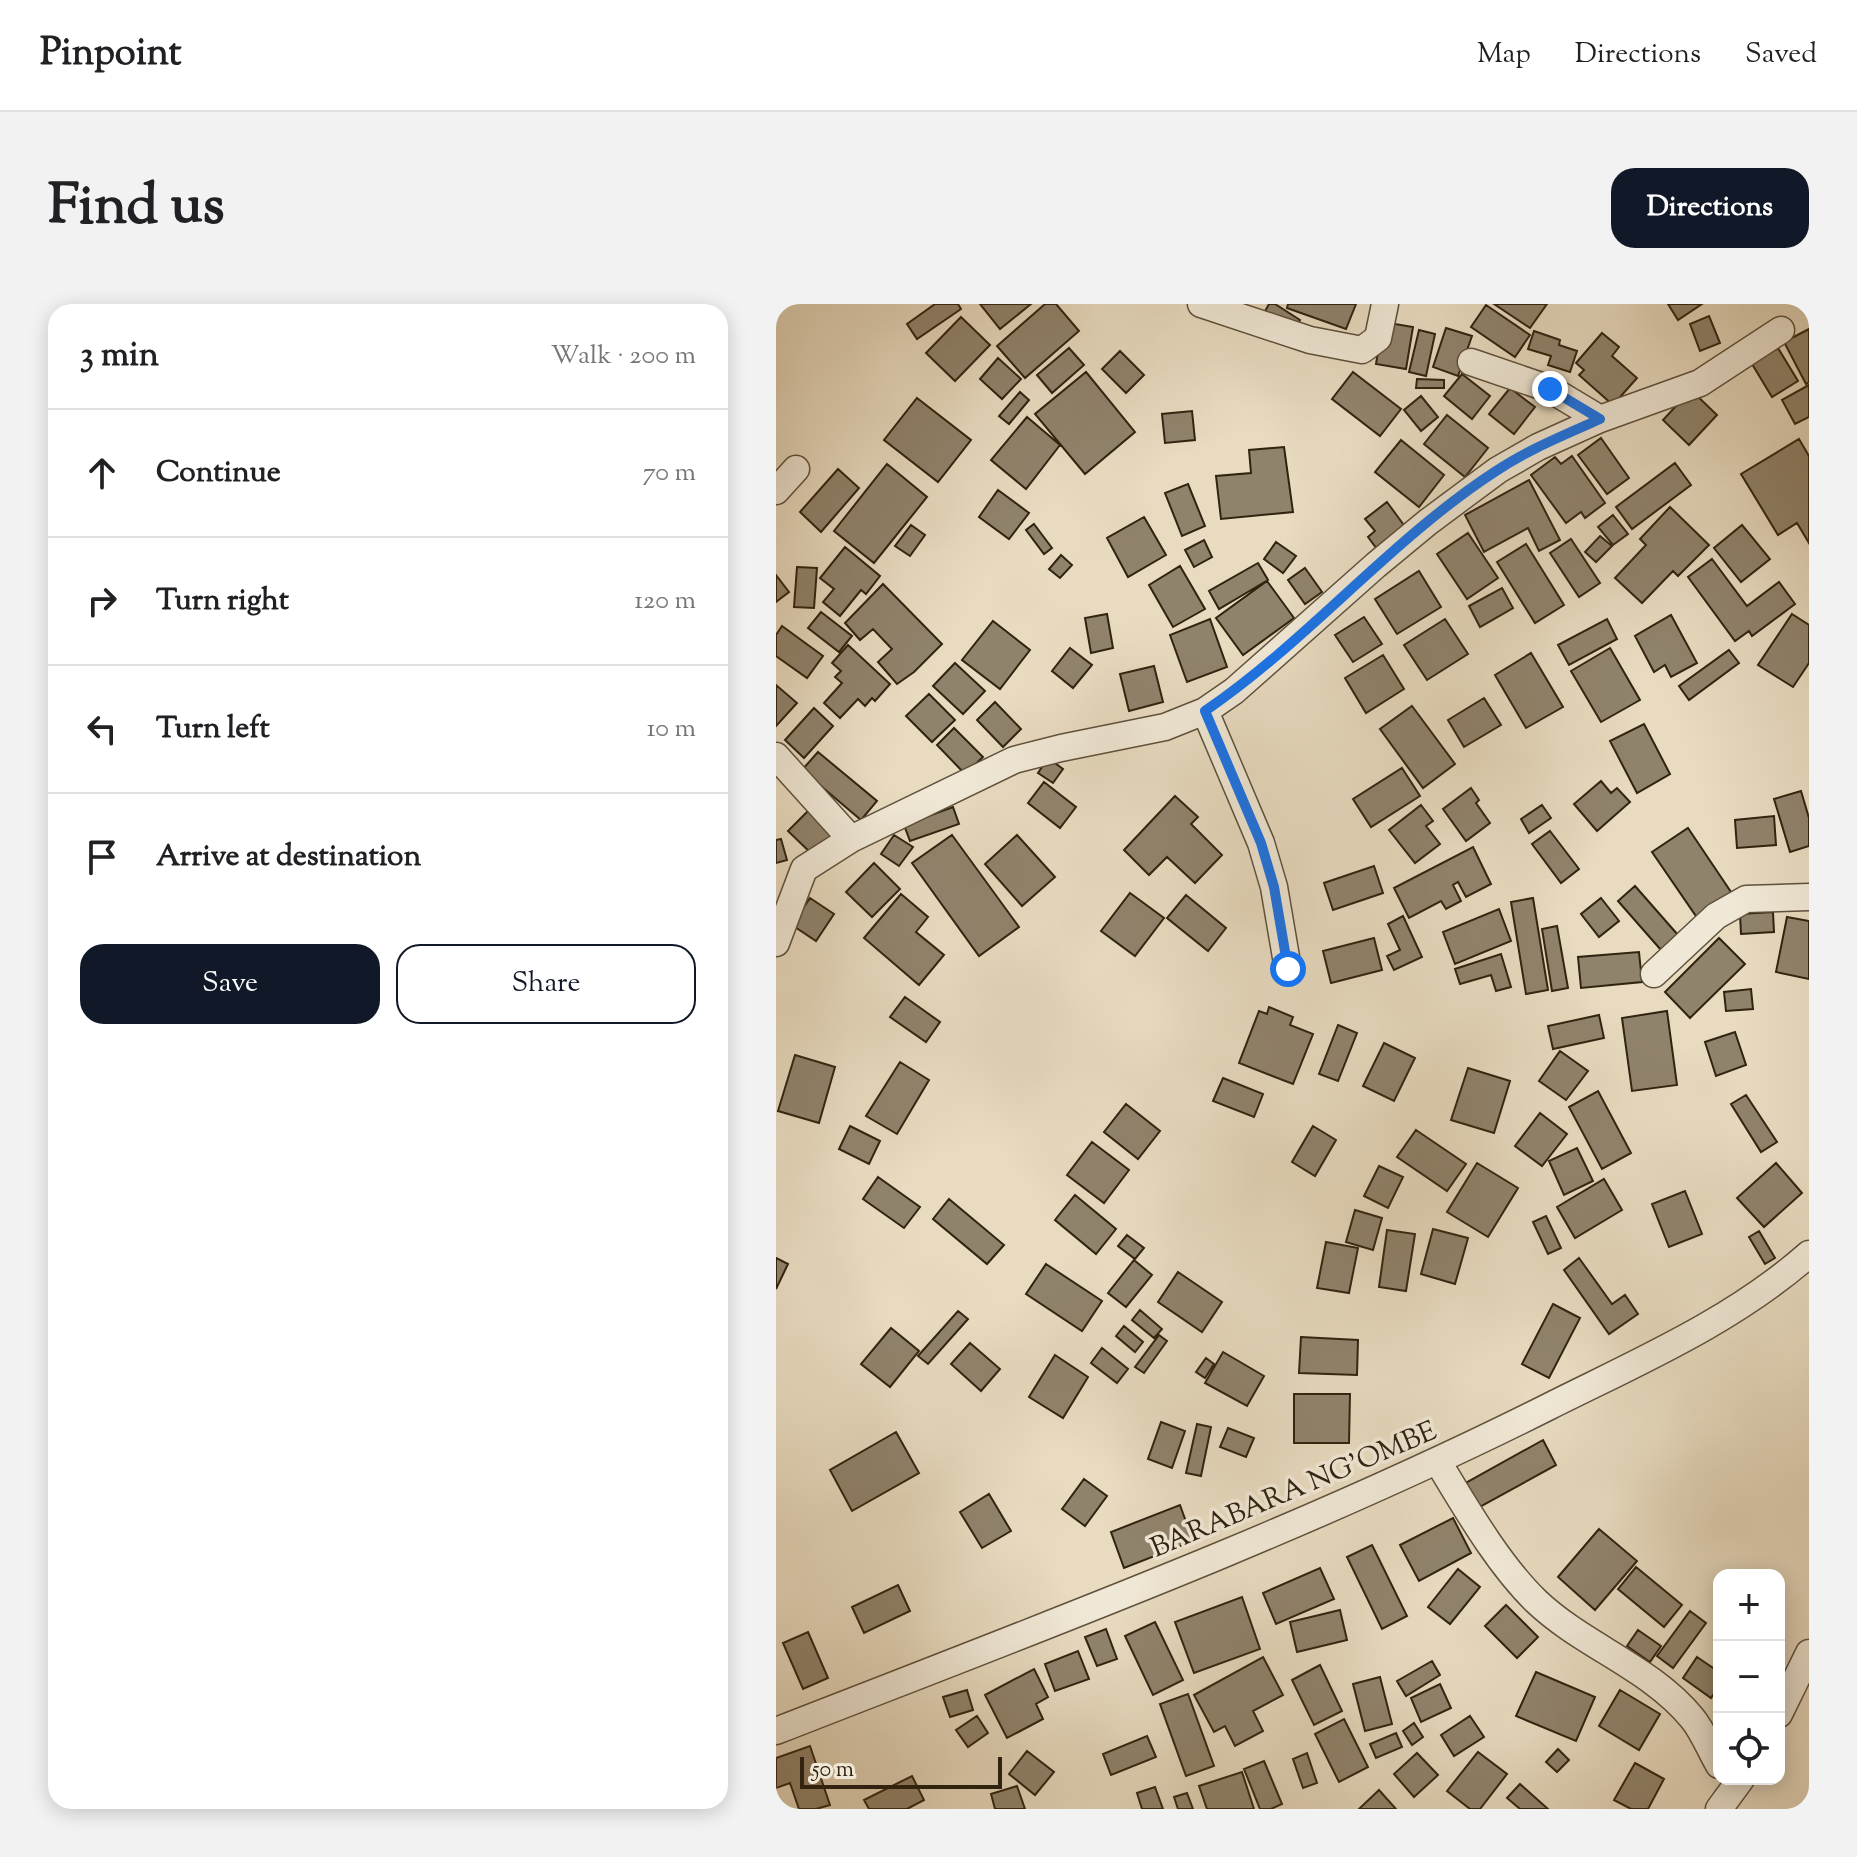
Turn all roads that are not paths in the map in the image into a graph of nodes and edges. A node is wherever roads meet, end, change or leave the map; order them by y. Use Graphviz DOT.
graph roads {
  1 [pos="1201,304"];
  2 [pos="1385,304"];
  3 [pos="1781,330"];
  4 [pos="1471,362"];
  5 [pos="1600,419"];
  6 [pos="796,469"];
  7 [pos="776,491"];
  8 [pos="1205,711"];
  9 [pos="776,756"];
  10 [pos="851,839"];
  11 [pos="804,869"];
  12 [pos="776,877"];
  13 [pos="1809,897"];
  14 [pos="776,943"];
  15 [pos="1288,969"];
  16 [pos="1654,974"];
  17 [pos="1809,1254"];
  18 [pos="1438,1462"];
  19 [pos="1809,1653"];
  20 [pos="1779,1713"];
  21 [pos="776,1731"];
  22 [pos="1713,1754"];
  1 -- 2 [label="street"];
  3 -- 5 [label="street"];
  4 -- 5 [label="street"];
  5 -- 8 [label="street"];
  6 -- 7 [label="street"];
  8 -- 10 [label="street"];
  8 -- 15 [label="street"];
  9 -- 10 [label="street"];
  10 -- 11 [label="street"];
  11 -- 12 [label="street"];
  11 -- 14 [label="street"];
  13 -- 16 [label="street"];
  17 -- 18 [label="street, BARABARA NG'OMBE"];
  18 -- 21 [label="street, BARABARA NG'OMBE"];
  18 -- 22 [label="street"];
  19 -- 20 [label="street"];
}
